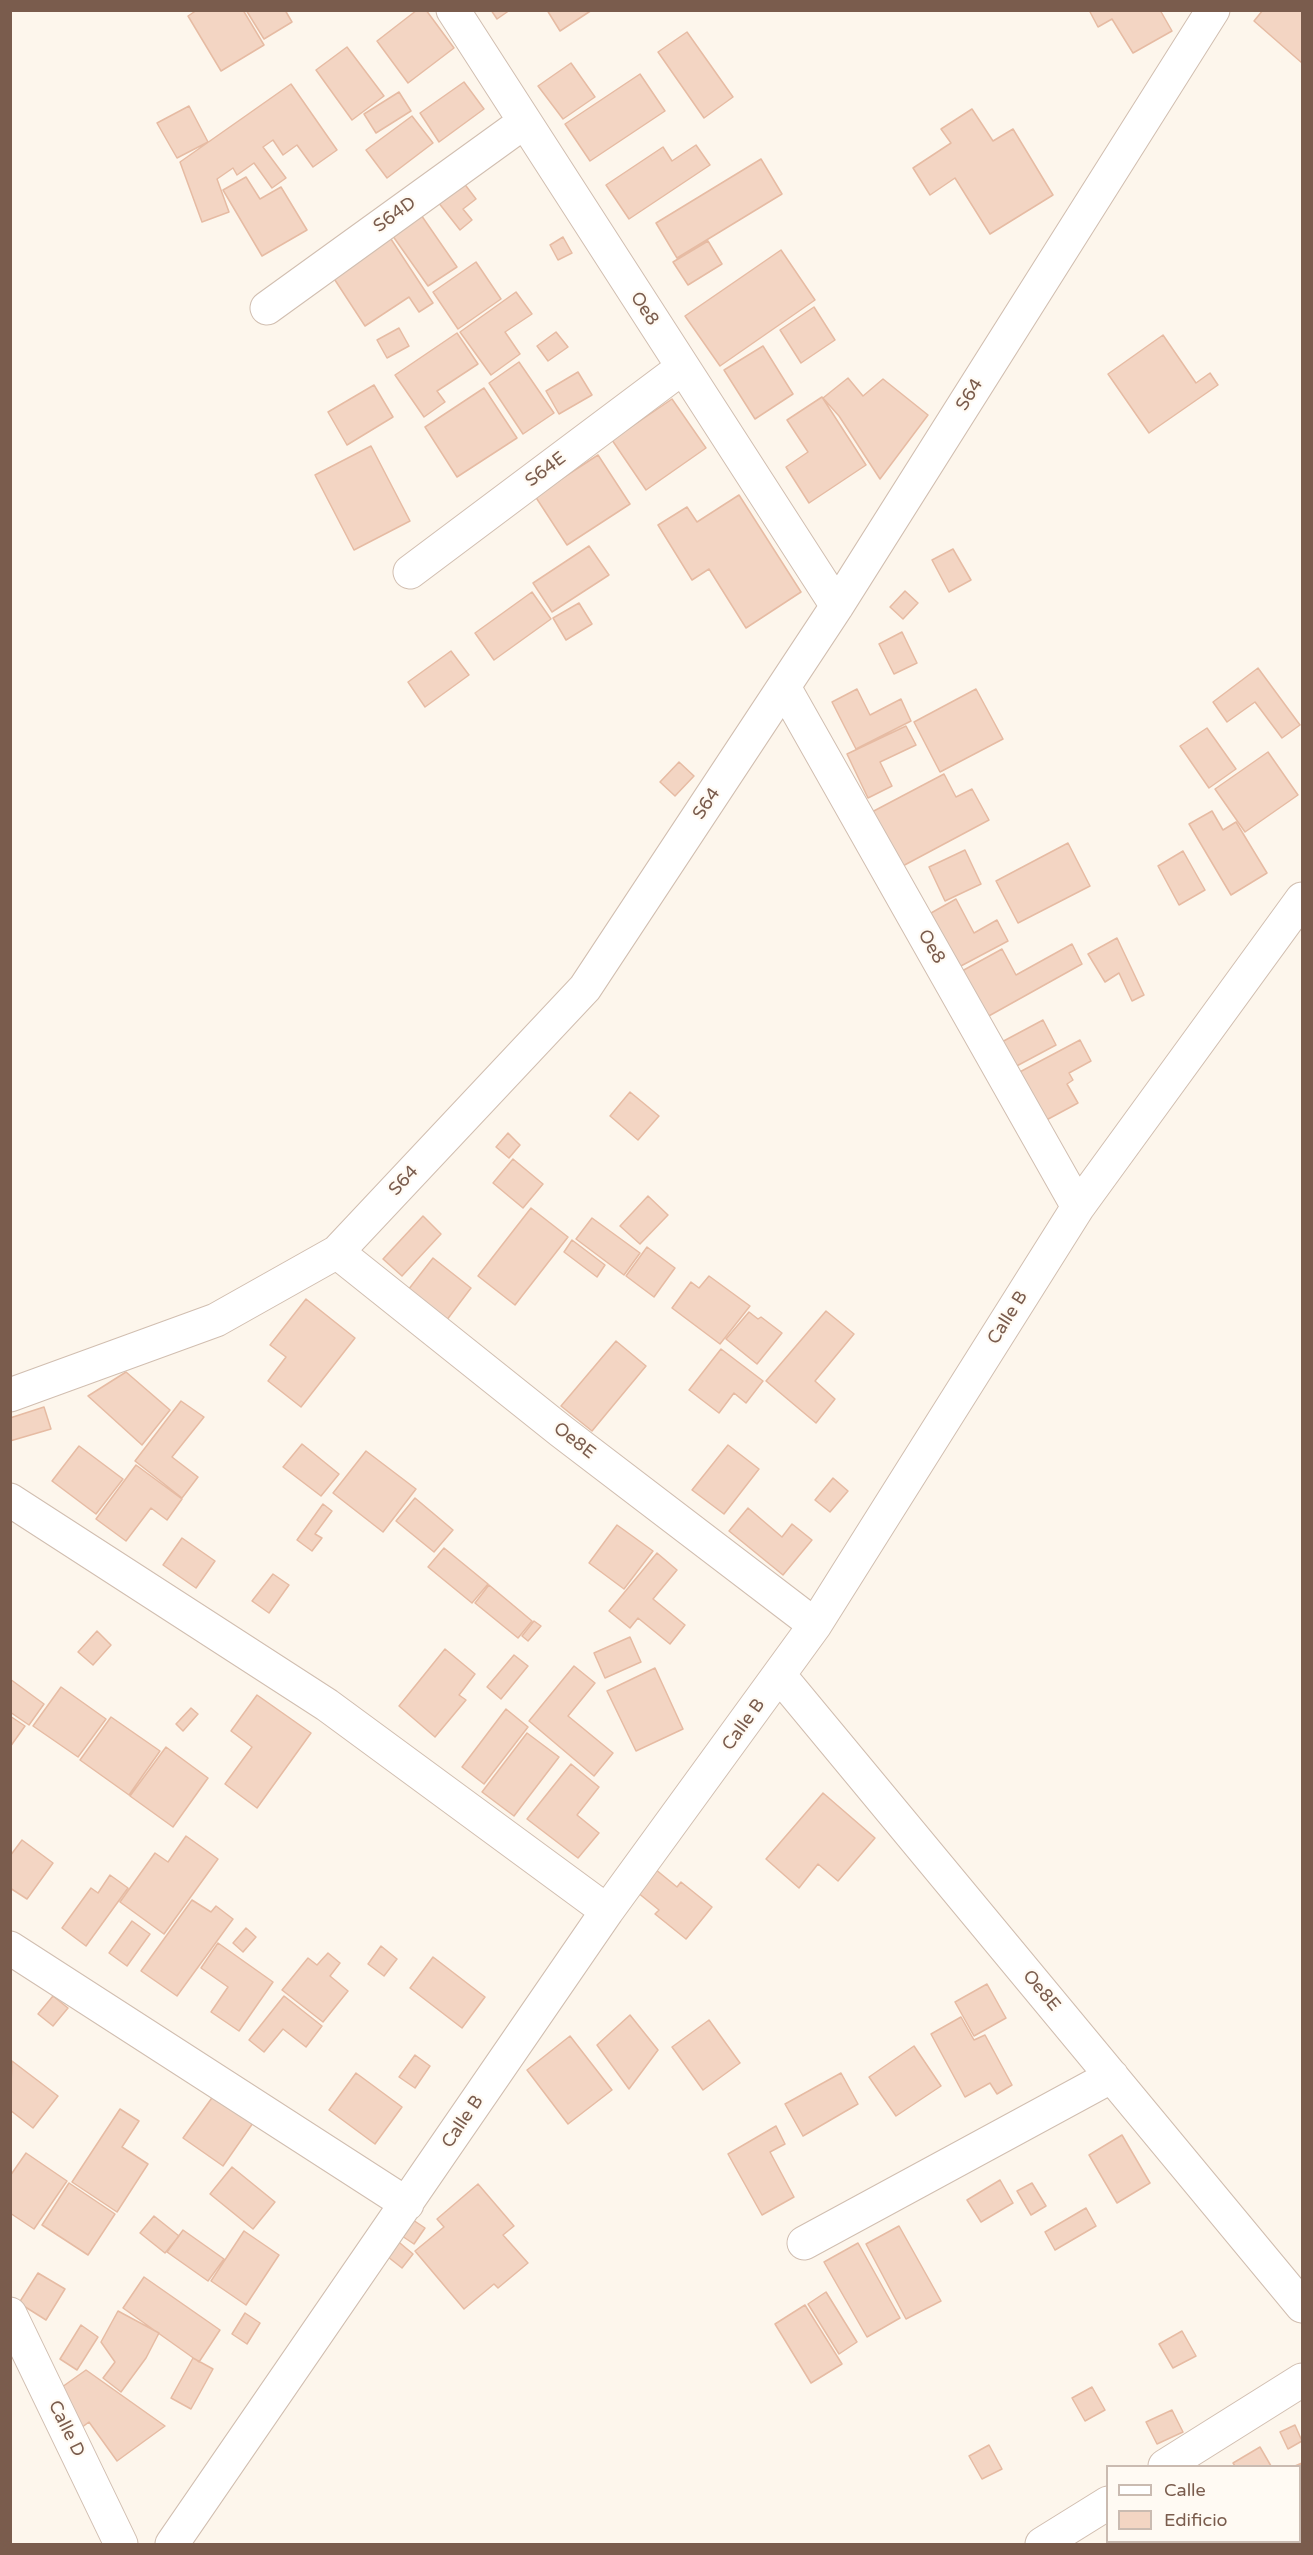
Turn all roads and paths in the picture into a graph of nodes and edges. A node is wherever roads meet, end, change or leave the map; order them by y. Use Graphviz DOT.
graph roads {
  1 [pos="453,10"];
  2 [pos="1213,10"];
  3 [pos="523,123"];
  4 [pos="267,308"];
  5 [pos="682,368"];
  6 [pos="410,572"];
  7 [pos="837,606"];
  8 [pos="784,687"];
  9 [pos="1302,899"];
  10 [pos="1078,1207"];
  11 [pos="337,1252"];
  12 [pos="10,1395"];
  13 [pos="10,1500"];
  14 [pos="815,1625"];
  15 [pos="780,1676"];
  16 [pos="607,1911"];
  17 [pos="10,1948"];
  18 [pos="1112,2076"];
  19 [pos="407,2204"];
  20 [pos="804,2243"];
  21 [pos="1302,2306"];
  22 [pos="10,2314"];
  23 [pos="1302,2380"];
  24 [pos="1167,2465"];
  25 [pos="1106,2504"];
  26 [pos="121,2544"];
  27 [pos="172,2544"];
  28 [pos="1042,2544"];
  1 -- 3 [label="street, Oe8"];
  2 -- 7 [label="street, S64"];
  3 -- 4 [label="street, S64D"];
  3 -- 5 [label="street, Oe8"];
  5 -- 6 [label="street, S64E"];
  5 -- 7 [label="street, Oe8"];
  7 -- 8 [label="street, S64"];
  8 -- 10 [label="street, Oe8"];
  8 -- 11 [label="street, S64"];
  9 -- 10 [label="street, Calle B"];
  10 -- 14 [label="street, Calle B"];
  11 -- 12 [label="street, S64"];
  11 -- 14 [label="street, Oe8E"];
  13 -- 16 [label="street"];
  14 -- 15 [label="street, Calle B"];
  15 -- 16 [label="street, Calle B"];
  15 -- 18 [label="street, Oe8E"];
  16 -- 19 [label="street, Calle B"];
  17 -- 19 [label="street"];
  18 -- 20 [label="street"];
  18 -- 21 [label="street, Oe8E"];
  19 -- 27 [label="street, Calle B"];
  22 -- 26 [label="street, Calle D"];
  23 -- 24 [label="street"];
  25 -- 28 [label="street"];
}
